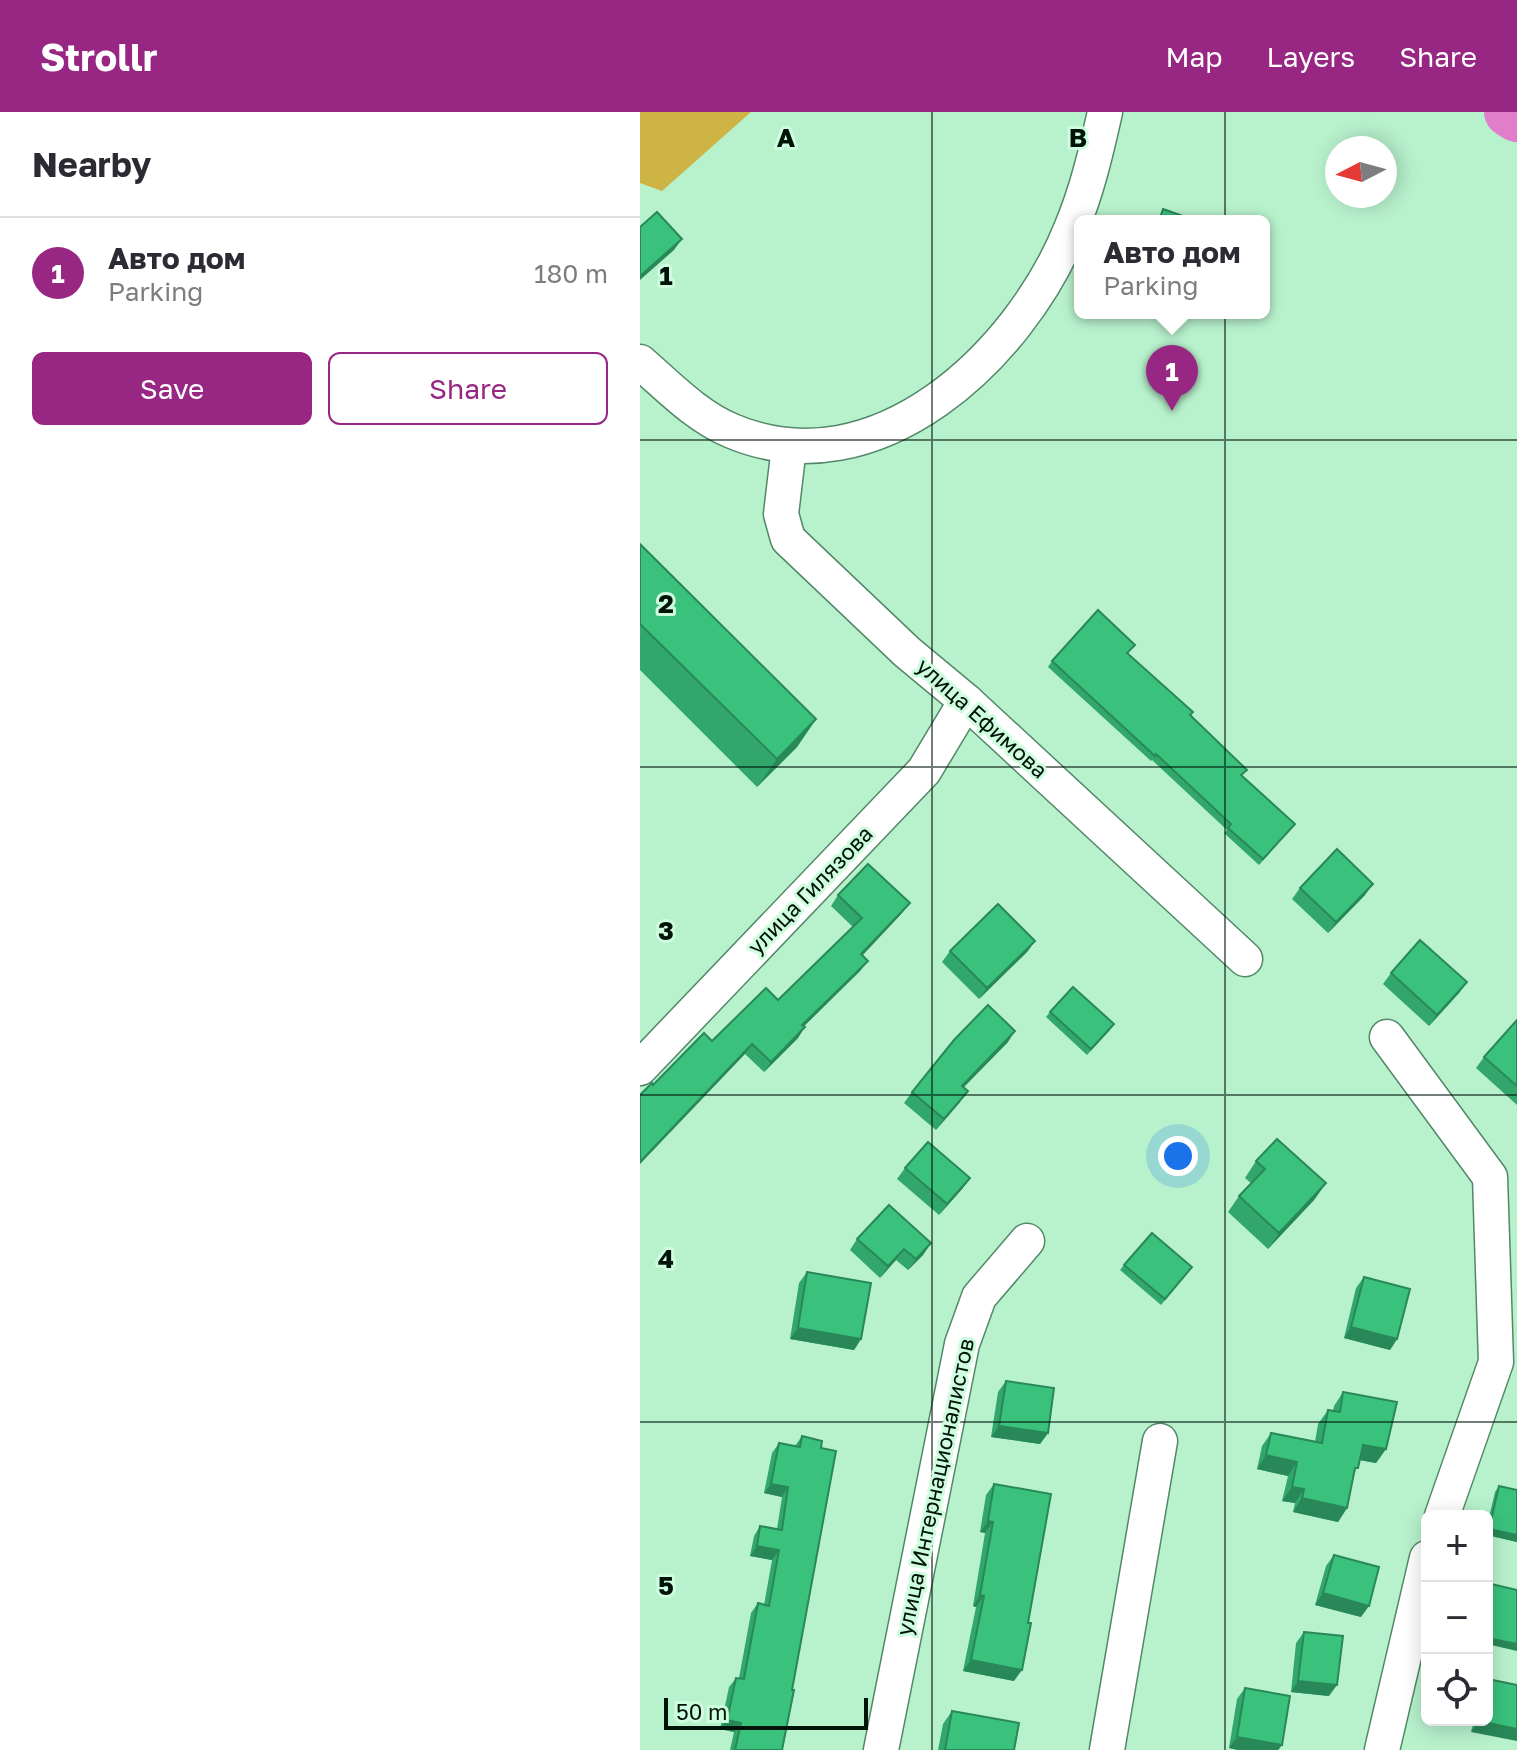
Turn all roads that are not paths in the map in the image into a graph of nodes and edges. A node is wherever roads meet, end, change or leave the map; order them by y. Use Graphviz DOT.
graph roads {
  1 [pos="1105,112"];
  2 [pos="1077,215"];
  3 [pos="1074,222"];
  4 [pos="640,362"];
  5 [pos="789,447"];
  6 [pos="966,701"];
  7 [pos="1245,959"];
  8 [pos="1387,1037"];
  9 [pos="640,1068"];
  10 [pos="1027,1241"];
  11 [pos="1160,1441"];
  12 [pos="1444,1510"];
  13 [pos="1421,1582"];
  14 [pos="881,1750"];
  15 [pos="1107,1750"];
  16 [pos="1382,1750"];
  1 -- 2 [label="street"];
  3 -- 5 [label="street"];
  4 -- 5 [label="street"];
  5 -- 6 [label="street, улица Ефимова"];
  6 -- 7 [label="street, улица Ефимова"];
  6 -- 9 [label="street, улица Гилязова"];
  8 -- 12 [label="street"];
  10 -- 14 [label="street, улица Интернационалистов"];
  11 -- 15 [label="street"];
  13 -- 16 [label="street"];
}
